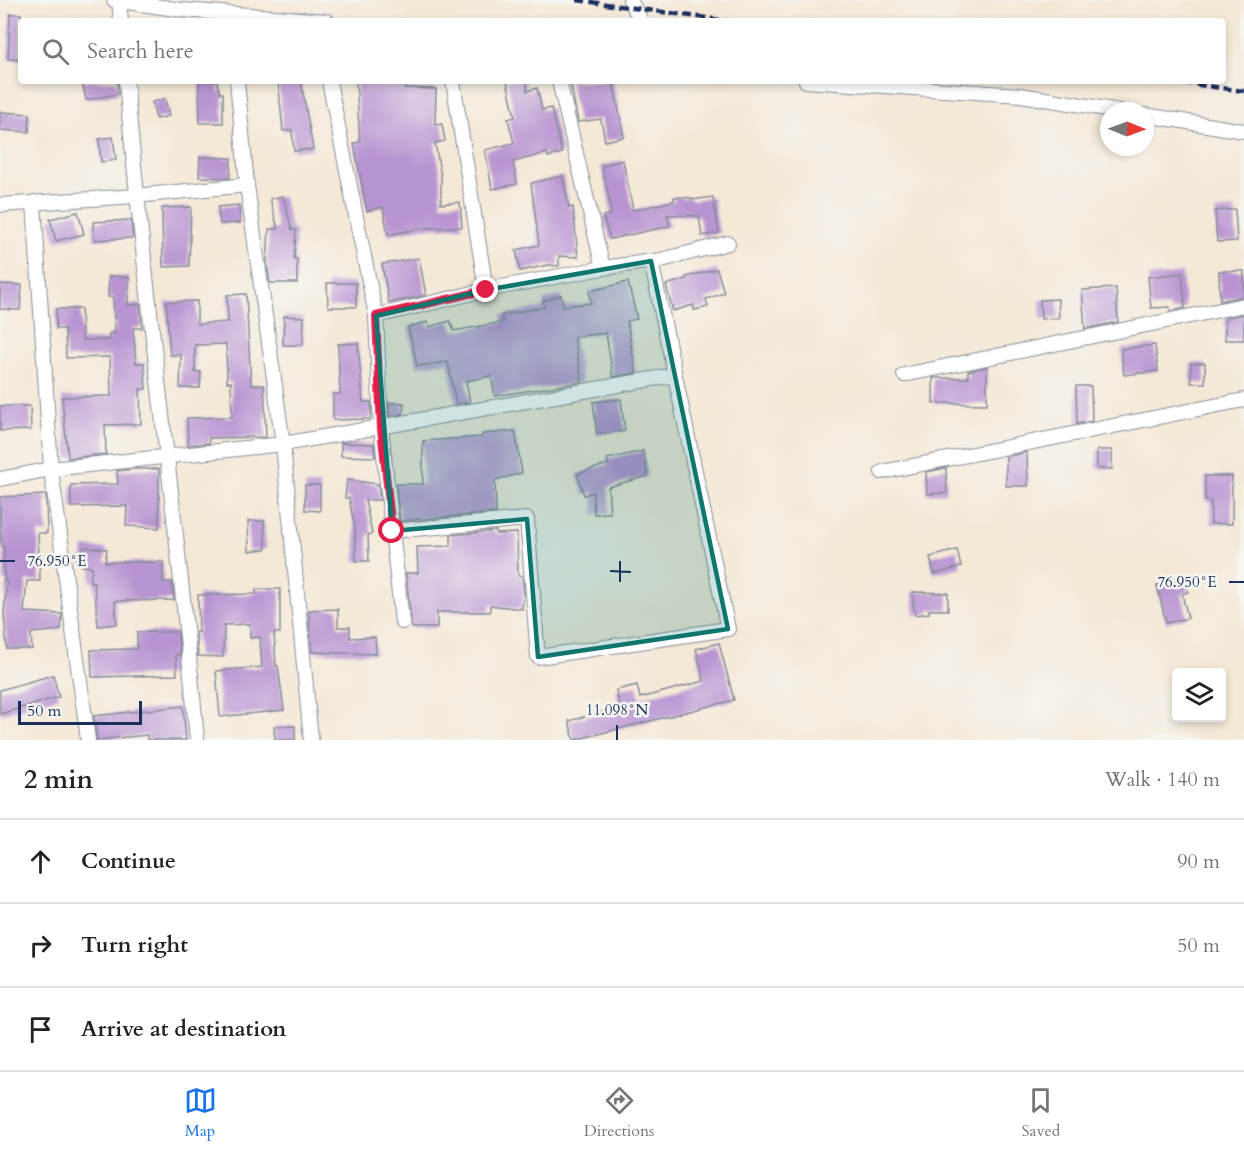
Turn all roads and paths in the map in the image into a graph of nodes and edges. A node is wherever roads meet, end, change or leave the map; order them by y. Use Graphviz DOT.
graph roads {
  1 [pos="117,0"];
  2 [pos="630,0"];
  3 [pos="232,17"];
  4 [pos="120,18"];
  5 [pos="261,18"];
  6 [pos="639,18"];
  7 [pos="126,84"];
  8 [pos="237,84"];
  9 [pos="330,84"];
  10 [pos="453,84"];
  11 [pos="560,84"];
  12 [pos="852,84"];
  13 [pos="1100,108"];
  14 [pos="1154,116"];
  15 [pos="1244,131"];
  16 [pos="247,184"];
  17 [pos="136,196"];
  18 [pos="34,202"];
  19 [pos="0,205"];
  20 [pos="728,243"];
  21 [pos="651,261"];
  22 [pos="603,268"];
  23 [pos="486,290"];
  24 [pos="1244,304"];
  25 [pos="376,316"];
  26 [pos="675,375"];
  27 [pos="904,375"];
  28 [pos="1244,399"];
  29 [pos="381,428"];
  30 [pos="283,444"];
  31 [pos="167,455"];
  32 [pos="51,469"];
  33 [pos="882,472"];
  34 [pos="0,479"];
  35 [pos="392,531"];
  36 [pos="402,622"];
  37 [pos="88,740"];
  38 [pos="197,740"];
  39 [pos="311,740"];
  1 -- 3 [label="street"];
  1 -- 4 [label="street"];
  2 -- 6 [label="street"];
  3 -- 5 [label="street"];
  7 -- 17 [label="street"];
  8 -- 16 [label="street"];
  9 -- 25 [label="street"];
  10 -- 23 [label="street"];
  11 -- 22 [label="street"];
  12 -- 13 [label="street"];
  14 -- 15 [label="street"];
  16 -- 17 [label="street"];
  16 -- 30 [label="street"];
  17 -- 18 [label="street"];
  17 -- 31 [label="street"];
  18 -- 19 [label="street"];
  18 -- 32 [label="street"];
  20 -- 21 [label="street"];
  21 -- 22 [label="street"];
  21 -- 26 [label="street"];
  22 -- 23 [label="street"];
  23 -- 25 [label="street"];
  24 -- 27 [label="street"];
  25 -- 29 [label="street"];
  26 -- 29 [label="street"];
  26 -- 35 [label="street"];
  28 -- 33 [label="street"];
  29 -- 30 [label="street"];
  29 -- 35 [label="street"];
  30 -- 31 [label="street"];
  30 -- 39 [label="street"];
  31 -- 32 [label="street"];
  31 -- 38 [label="street"];
  32 -- 34 [label="street"];
  32 -- 37 [label="street"];
  35 -- 36 [label="street"];
}
